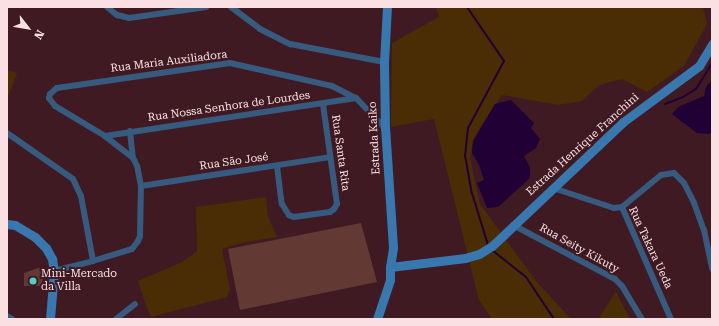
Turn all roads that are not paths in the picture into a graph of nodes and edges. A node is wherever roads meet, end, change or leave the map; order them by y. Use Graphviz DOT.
graph roads {
  1 [pos="107,7"];
  2 [pos="206,7"];
  3 [pos="230,7"];
  4 [pos="387,7"];
  5 [pos="712,44"];
  6 [pos="384,62"];
  7 [pos="356,98"];
  8 [pos="323,104"];
  9 [pos="385,128"];
  10 [pos="130,131"];
  11 [pos="7,133"];
  12 [pos="105,136"];
  13 [pos="330,157"];
  14 [pos="133,158"];
  15 [pos="277,166"];
  16 [pos="141,186"];
  17 [pos="553,188"];
  18 [pos="622,207"];
  19 [pos="7,224"];
  20 [pos="513,224"];
  21 [pos="93,261"];
  22 [pos="390,267"];
  23 [pos="712,269"];
  24 [pos="54,270"];
  25 [pos="135,304"];
  26 [pos="7,316"];
  27 [pos="12,319"];
  28 [pos="50,319"];
  29 [pos="116,319"];
  30 [pos="377,319"];
  31 [pos="642,319"];
  32 [pos="671,319"];
  1 -- 2 [label="street"];
  3 -- 6 [label="street"];
  4 -- 6 [label="street, Estrada Kaiko"];
  5 -- 17 [label="street, Estrada Henrique Franchini"];
  6 -- 9 [label="street, Estrada Kaiko"];
  7 -- 8 [label="street, Rua Nossa Senhora de Lourdes"];
  7 -- 9 [label="street, Rua Maria Auxiliadora"];
  7 -- 12 [label="street, Rua Maria Auxiliadora"];
  8 -- 10 [label="street, Rua Nossa Senhora de Lourdes"];
  8 -- 13 [label="street, Rua Santa Rita"];
  9 -- 22 [label="street, Estrada Kaiko"];
  10 -- 12 [label="street, Rua Nossa Senhora de Lourdes"];
  10 -- 14 [label="street"];
  11 -- 21 [label="street"];
  12 -- 14 [label="street"];
  13 -- 15 [label="street, Rua São José"];
  13 -- 15 [label="street, Rua Santa Rita"];
  14 -- 16 [label="street"];
  15 -- 16 [label="street, Rua São José"];
  16 -- 21 [label="street"];
  17 -- 18 [label="street, Rua Takara Ueda"];
  17 -- 20 [label="street, Estrada Henrique Franchini"];
  18 -- 23 [label="street"];
  18 -- 32 [label="street, Rua Takara Ueda"];
  19 -- 24 [label="street"];
  20 -- 22 [label="street, Estrada Henrique Franchini"];
  20 -- 31 [label="street, Rua Seity Kikuty"];
  21 -- 24 [label="street"];
  22 -- 30 [label="street, Estrada Kaiko"];
  24 -- 28 [label="street"];
  25 -- 29 [label="street"];
  26 -- 27 [label="street"];
}
